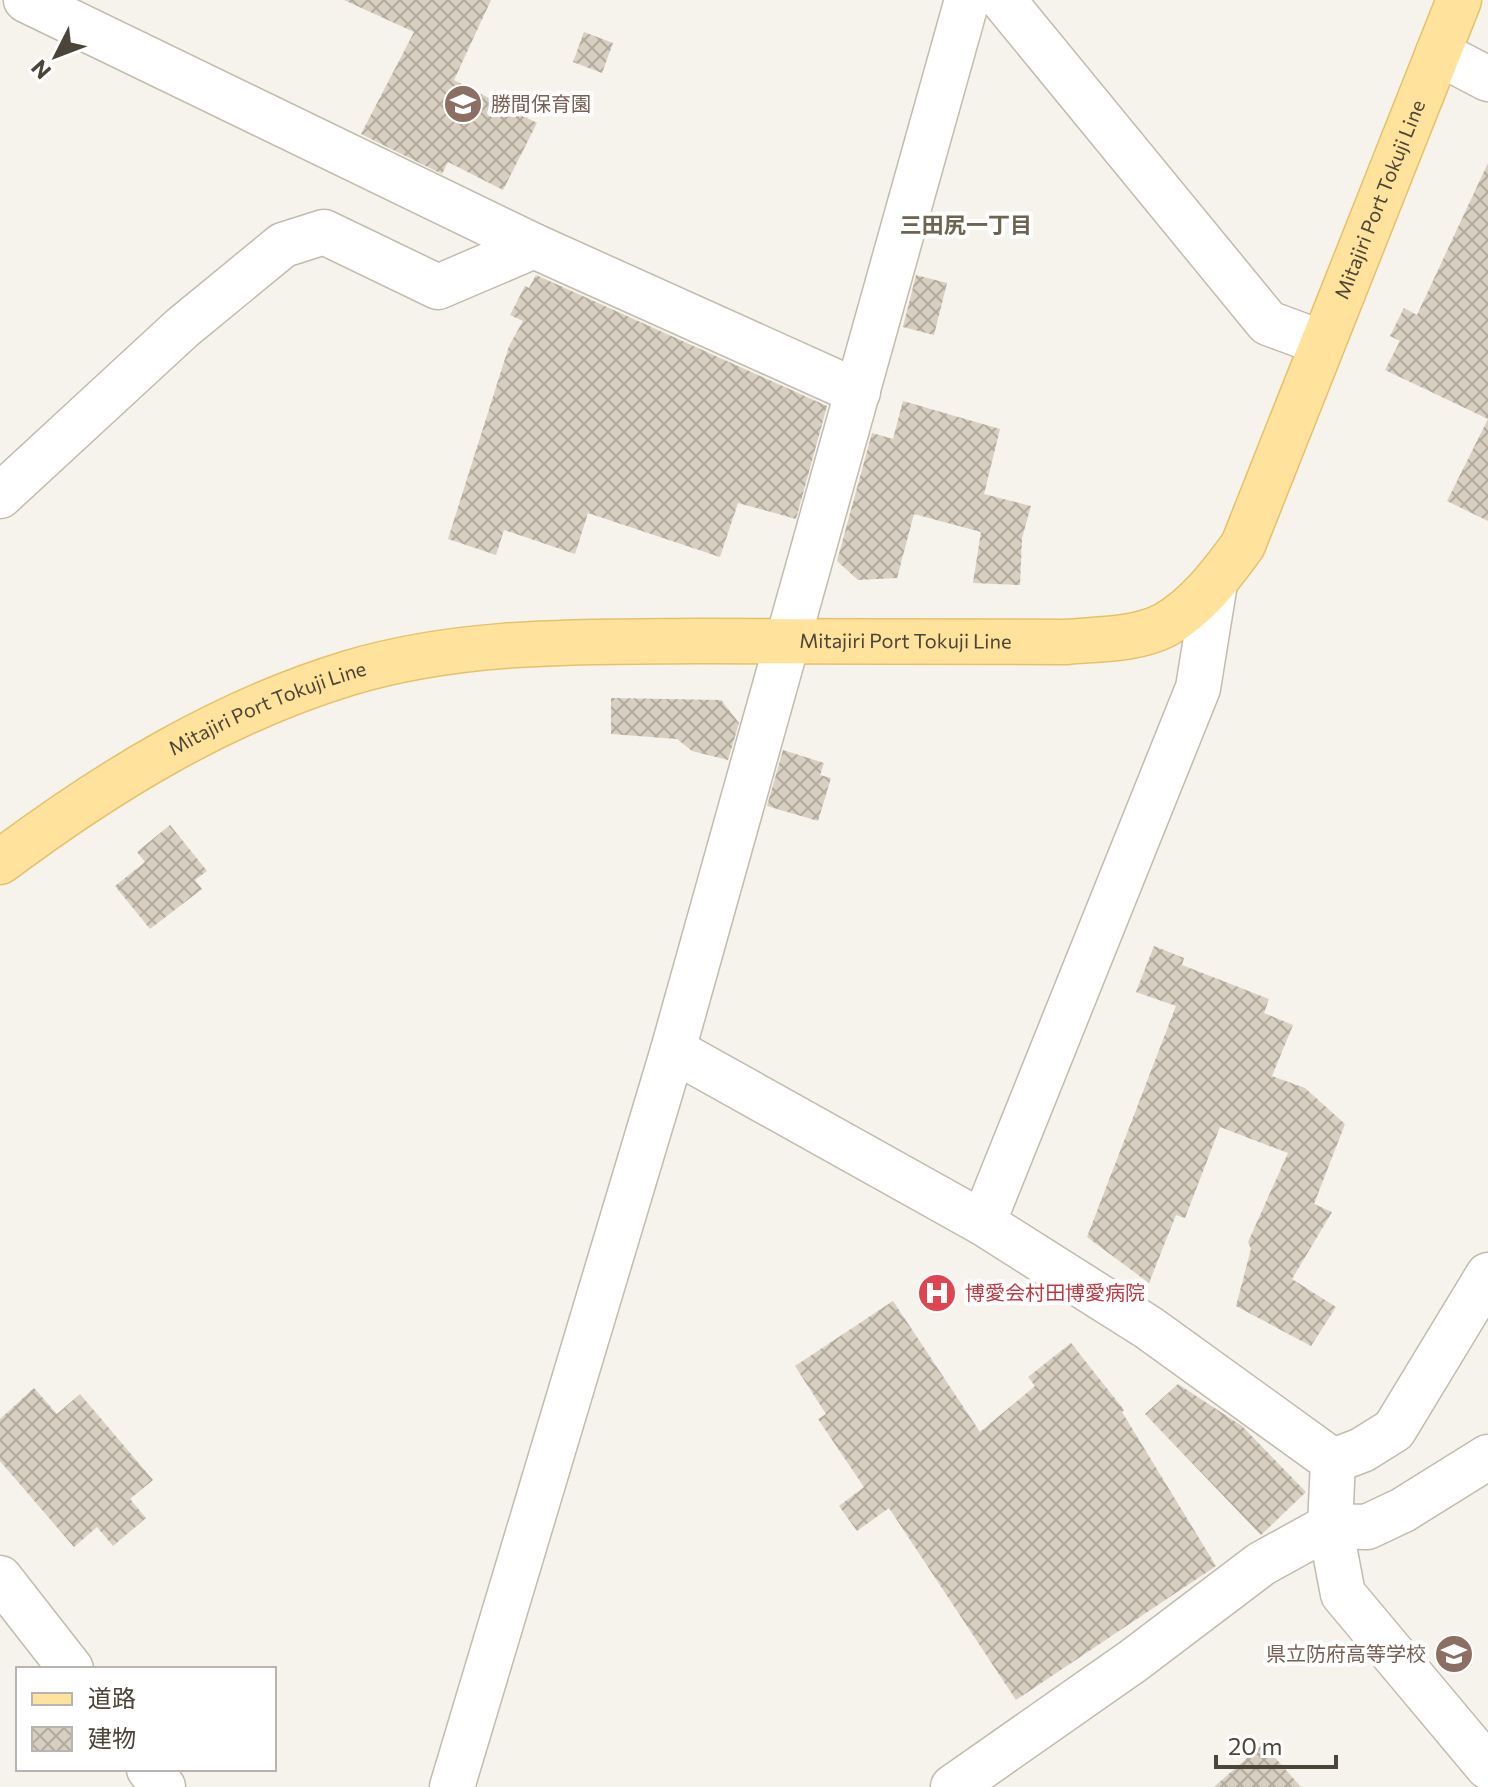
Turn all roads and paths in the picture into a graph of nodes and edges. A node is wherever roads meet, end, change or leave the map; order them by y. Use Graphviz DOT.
graph roads {
  1 [pos="26,0"];
  2 [pos="967,0"];
  3 [pos="1003,0"];
  4 [pos="1459,0"];
  5 [pos="1438,53"];
  6 [pos="1488,79"];
  7 [pos="534,246"];
  8 [pos="1322,343"];
  9 [pos="858,392"];
  10 [pos="0,496"];
  11 [pos="1215,583"];
  12 [pos="785,641"];
  13 [pos="0,862"];
  14 [pos="673,1050"];
  15 [pos="983,1223"];
  16 [pos="1488,1275"];
  17 [pos="1488,1457"];
  18 [pos="1333,1461"];
  19 [pos="1330,1526"];
  20 [pos="2,1583"];
  21 [pos="69,1667"];
  22 [pos="1488,1767"];
  23 [pos="151,1771"];
  24 [pos="163,1787"];
  25 [pos="452,1787"];
  26 [pos="953,1787"];
  1 -- 7 [label="street"];
  2 -- 9 [label="street"];
  3 -- 8 [label="street"];
  4 -- 5 [label="main road, Mitajiri Port Tokuji Line"];
  5 -- 6 [label="street"];
  5 -- 8 [label="main road, Mitajiri Port Tokuji Line"];
  7 -- 9 [label="street"];
  7 -- 10 [label="street"];
  8 -- 11 [label="main road, Mitajiri Port Tokuji Line"];
  9 -- 12 [label="street"];
  11 -- 12 [label="main road, Mitajiri Port Tokuji Line"];
  11 -- 15 [label="street"];
  12 -- 13 [label="main road, Mitajiri Port Tokuji Line"];
  12 -- 14 [label="street"];
  14 -- 15 [label="street"];
  14 -- 25 [label="street"];
  15 -- 18 [label="street"];
  16 -- 18 [label="street"];
  17 -- 19 [label="street"];
  18 -- 19 [label="street"];
  19 -- 22 [label="street"];
  19 -- 26 [label="street"];
  20 -- 21 [label="street"];
  23 -- 24 [label="street"];
}
